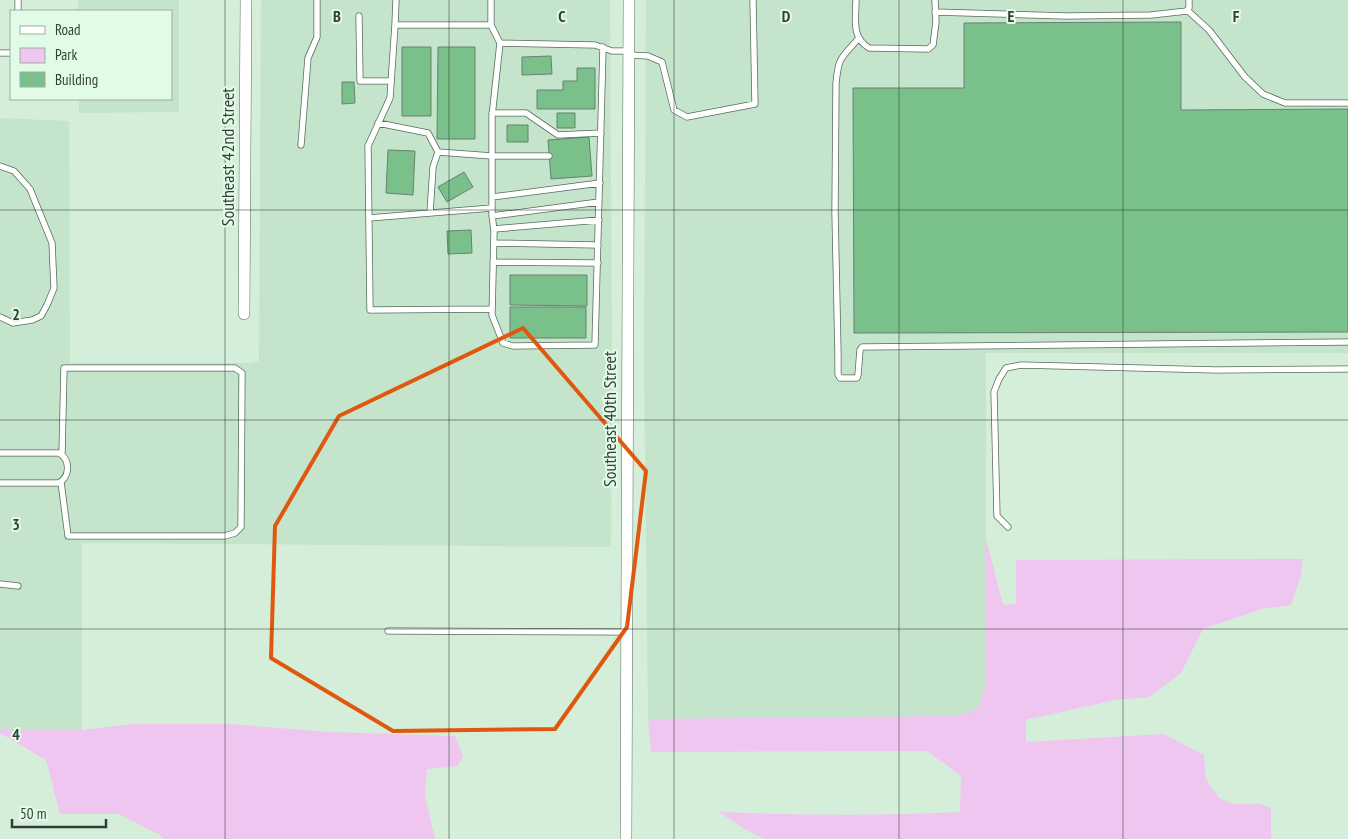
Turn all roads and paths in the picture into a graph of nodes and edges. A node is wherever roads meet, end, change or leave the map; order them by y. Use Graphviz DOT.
graph roads {
  1 [pos="246,0"];
  2 [pos="316,0"];
  3 [pos="396,0"];
  4 [pos="491,0"];
  5 [pos="629,0"];
  6 [pos="752,0"];
  7 [pos="856,0"];
  8 [pos="935,0"];
  9 [pos="1189,0"];
  10 [pos="1188,10"];
  11 [pos="935,12"];
  12 [pos="359,16"];
  13 [pos="395,25"];
  14 [pos="491,25"];
  15 [pos="858,39"];
  16 [pos="500,43"];
  17 [pos="602,47"];
  18 [pos="628,53"];
  19 [pos="391,82"];
  20 [pos="1348,103"];
  21 [pos="492,113"];
  22 [pos="378,123"];
  23 [pos="601,133"];
  24 [pos="301,145"];
  25 [pos="438,152"];
  26 [pos="492,156"];
  27 [pos="549,156"];
  28 [pos="0,166"];
  29 [pos="600,183"];
  30 [pos="492,197"];
  31 [pos="599,202"];
  32 [pos="492,208"];
  33 [pos="430,213"];
  34 [pos="492,216"];
  35 [pos="369,218"];
  36 [pos="599,220"];
  37 [pos="494,230"];
  38 [pos="494,243"];
  39 [pos="598,245"];
  40 [pos="493,262"];
  41 [pos="598,263"];
  42 [pos="492,309"];
  43 [pos="244,314"];
  44 [pos="0,317"];
  45 [pos="1348,342"];
  46 [pos="1348,369"];
  47 [pos="0,453"];
  48 [pos="62,454"];
  49 [pos="61,482"];
  50 [pos="0,483"];
  51 [pos="1008,527"];
  52 [pos="0,584"];
  53 [pos="18,586"];
  54 [pos="388,631"];
  55 [pos="626,632"];
  56 [pos="626,839"];
  1 -- 43 [label="street, Southeast 42nd Street"];
  2 -- 24 [label="lane"];
  3 -- 13 [label="lane"];
  4 -- 14 [label="lane"];
  5 -- 18 [label="street, Southeast 40th Street"];
  6 -- 18 [label="lane"];
  7 -- 15 [label="lane"];
  8 -- 11 [label="lane"];
  9 -- 10 [label="lane"];
  10 -- 11 [label="lane"];
  10 -- 20 [label="lane"];
  11 -- 15 [label="lane"];
  12 -- 19 [label="lane"];
  13 -- 14 [label="lane"];
  13 -- 19 [label="lane"];
  14 -- 16 [label="lane"];
  15 -- 45 [label="lane"];
  16 -- 17 [label="lane"];
  16 -- 21 [label="lane"];
  17 -- 18 [label="lane"];
  17 -- 23 [label="lane"];
  18 -- 55 [label="street, Southeast 40th Street"];
  19 -- 22 [label="lane"];
  21 -- 23 [label="lane"];
  21 -- 26 [label="lane"];
  22 -- 25 [label="lane"];
  22 -- 35 [label="lane"];
  23 -- 29 [label="lane"];
  25 -- 26 [label="lane"];
  25 -- 33 [label="lane"];
  26 -- 27 [label="lane"];
  26 -- 30 [label="lane"];
  28 -- 44 [label="lane"];
  29 -- 30 [label="lane"];
  29 -- 31 [label="lane"];
  30 -- 32 [label="lane"];
  31 -- 34 [label="lane"];
  31 -- 36 [label="lane"];
  32 -- 33 [label="lane"];
  32 -- 34 [label="lane"];
  33 -- 35 [label="lane"];
  34 -- 37 [label="lane"];
  35 -- 42 [label="lane"];
  36 -- 37 [label="lane"];
  36 -- 39 [label="lane"];
  37 -- 38 [label="lane"];
  38 -- 39 [label="lane"];
  38 -- 40 [label="lane"];
  39 -- 41 [label="lane"];
  40 -- 41 [label="lane"];
  40 -- 42 [label="lane"];
  41 -- 42 [label="lane"];
  46 -- 51 [label="lane"];
  47 -- 48 [label="lane"];
  48 -- 49 [label="lane"];
  48 -- 49 [label="lane"];
  49 -- 50 [label="lane"];
  52 -- 53 [label="lane"];
  54 -- 55 [label="lane"];
  55 -- 56 [label="street, Southeast 40th Street"];
}
